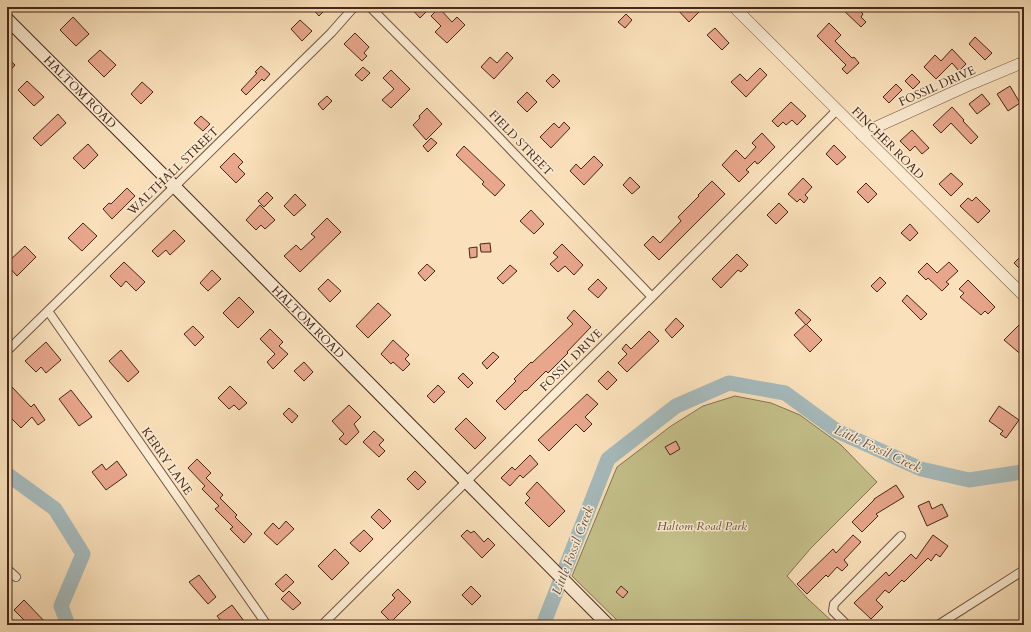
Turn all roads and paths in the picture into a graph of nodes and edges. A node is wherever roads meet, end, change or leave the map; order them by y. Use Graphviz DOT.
graph roads {
  1 [pos="354,7"];
  2 [pos="370,7"];
  3 [pos="734,7"];
  4 [pos="7,20"];
  5 [pos="1024,62"];
  6 [pos="837,110"];
  7 [pos="861,134"];
  8 [pos="174,186"];
  9 [pos="1024,296"];
  10 [pos="652,298"];
  11 [pos="48,311"];
  12 [pos="7,351"];
  13 [pos="467,483"];
  14 [pos="902,536"];
  15 [pos="7,569"];
  16 [pos="1024,570"];
  17 [pos="16,577"];
  18 [pos="267,625"];
  19 [pos="322,625"];
  20 [pos="608,625"];
  21 [pos="847,625"];
  22 [pos="938,625"];
  1 -- 8 [label="street, WALTHALL STREET"];
  2 -- 10 [label="street, FIELD STREET"];
  3 -- 6 [label="street, FINCHER ROAD"];
  4 -- 8 [label="main road, HALTOM ROAD"];
  5 -- 7 [label="street, FOSSIL DRIVE"];
  6 -- 7 [label="street, FINCHER ROAD"];
  6 -- 10 [label="street, FOSSIL DRIVE"];
  7 -- 9 [label="street, FINCHER ROAD"];
  8 -- 11 [label="street, WALTHALL STREET"];
  8 -- 13 [label="main road, HALTOM ROAD"];
  10 -- 13 [label="street, FOSSIL DRIVE"];
  11 -- 12 [label="street, WALTHALL STREET"];
  11 -- 18 [label="street, KERRY LANE"];
  13 -- 19 [label="street, FOSSIL DRIVE"];
  13 -- 20 [label="main road, HALTOM ROAD"];
  14 -- 21 [label="street"];
  15 -- 17 [label="street"];
  16 -- 22 [label="street"];
}
